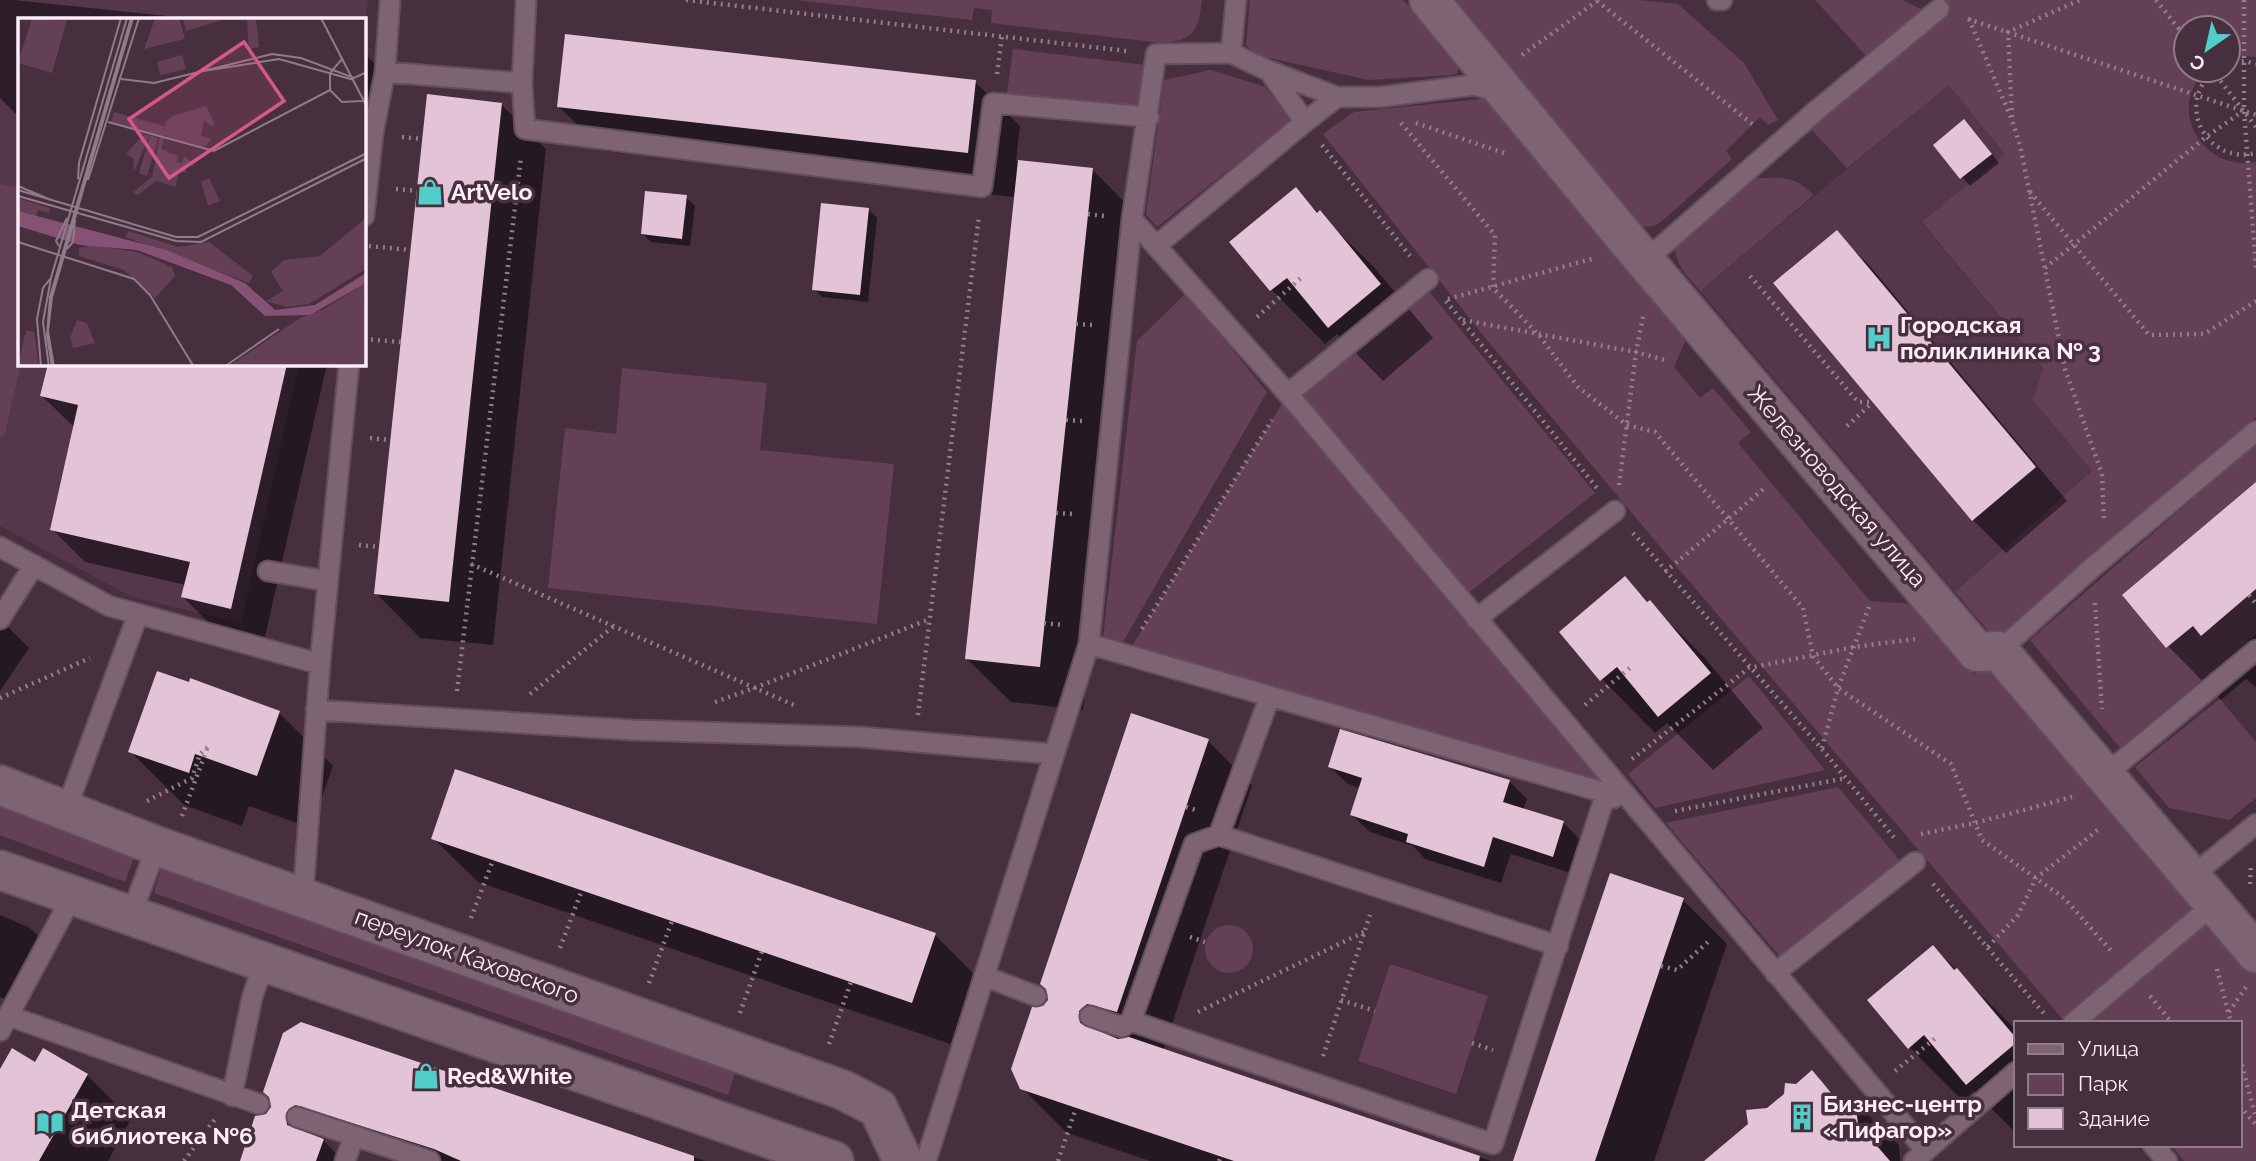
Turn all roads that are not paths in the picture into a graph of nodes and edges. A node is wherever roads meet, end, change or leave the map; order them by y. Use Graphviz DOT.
graph roads {
  1 [pos="390,0"];
  2 [pos="526,0"];
  3 [pos="1236,0"];
  4 [pos="1429,0"];
  5 [pos="1939,9"];
  6 [pos="1231,53"];
  7 [pos="1269,71"];
  8 [pos="385,72"];
  9 [pos="522,83"];
  10 [pos="1500,85"];
  11 [pos="1337,97"];
  12 [pos="1149,117"];
  13 [pos="1305,121"];
  14 [pos="366,198"];
  15 [pos="1132,219"];
  16 [pos="1156,246"];
  17 [pos="1639,254"];
  18 [pos="1428,279"];
  19 [pos="349,366"];
  20 [pos="1288,394"];
  21 [pos="2256,431"];
  22 [pos="1615,511"];
  23 [pos="0,547"];
  24 [pos="34,565"];
  25 [pos="268,571"];
  26 [pos="327,581"];
  27 [pos="138,614"];
  28 [pos="0,619"];
  29 [pos="1476,619"];
  30 [pos="1088,644"];
  31 [pos="2256,650"];
  32 [pos="1999,651"];
  33 [pos="320,664"];
  34 [pos="1270,696"];
  35 [pos="316,710"];
  36 [pos="1054,754"];
  37 [pos="0,785"];
  38 [pos="1608,785"];
  39 [pos="73,791"];
  40 [pos="2118,791"];
  41 [pos="2256,824"];
  42 [pos="1219,835"];
  43 [pos="167,837"];
  44 [pos="1915,862"];
  45 [pos="0,870"];
  46 [pos="2202,891"];
  47 [pos="73,895"];
  48 [pos="303,897"];
  49 [pos="131,915"];
  50 [pos="1558,946"];
  51 [pos="264,962"];
  52 [pos="2251,969"];
  53 [pos="1775,973"];
  54 [pos="984,976"];
  55 [pos="1036,996"];
  56 [pos="1090,1016"];
  57 [pos="1131,1021"];
  58 [pos="2075,1021"];
  59 [pos="4,1023"];
  60 [pos="2014,1074"];
  61 [pos="232,1096"];
  62 [pos="259,1104"];
  63 [pos="297,1117"];
  64 [pos="354,1136"];
  65 [pos="2155,1147"];
  66 [pos="1920,1156"];
  67 [pos="345,1161"];
  68 [pos="430,1161"];
  69 [pos="834,1161"];
  70 [pos="903,1161"];
  71 [pos="926,1161"];
  72 [pos="2166,1161"];
  1 -- 8 [label="lane"];
  2 -- 9 [label="lane"];
  3 -- 6 [label="lane"];
  4 -- 10 [label="street, Железноводская улица"];
  5 -- 17 [label="lane"];
  6 -- 7 [label="lane"];
  6 -- 12 [label="lane"];
  7 -- 11 [label="lane"];
  7 -- 13 [label="lane"];
  8 -- 9 [label="lane"];
  8 -- 14 [label="lane"];
  9 -- 12 [label="lane"];
  10 -- 11 [label="lane"];
  10 -- 17 [label="street, Железноводская улица"];
  11 -- 13 [label="lane"];
  12 -- 15 [label="lane"];
  13 -- 16 [label="lane"];
  15 -- 16 [label="lane"];
  15 -- 30 [label="lane"];
  16 -- 20 [label="lane"];
  17 -- 32 [label="street, Железноводская улица"];
  18 -- 20 [label="lane"];
  19 -- 26 [label="lane"];
  20 -- 29 [label="lane"];
  21 -- 32 [label="lane"];
  22 -- 29 [label="lane"];
  23 -- 24 [label="lane"];
  24 -- 27 [label="lane"];
  24 -- 28 [label="lane"];
  25 -- 26 [label="lane"];
  26 -- 33 [label="lane"];
  27 -- 33 [label="lane"];
  27 -- 39 [label="lane"];
  29 -- 38 [label="lane"];
  30 -- 34 [label="lane"];
  30 -- 36 [label="lane"];
  31 -- 40 [label="lane"];
  32 -- 40 [label="street"];
  33 -- 35 [label="lane"];
  34 -- 38 [label="lane"];
  34 -- 42 [label="lane"];
  35 -- 36 [label="lane"];
  35 -- 48 [label="lane"];
  36 -- 54 [label="lane"];
  37 -- 43 [label="street, переулок Каховского"];
  38 -- 50 [label="lane"];
  38 -- 53 [label="lane"];
  40 -- 46 [label="street"];
  41 -- 46 [label="lane"];
  42 -- 50 [label="lane"];
  42 -- 57 [label="lane"];
  43 -- 48 [label="street, переулок Каховского"];
  43 -- 49 [label="lane"];
  44 -- 53 [label="lane"];
  45 -- 47 [label="street"];
  46 -- 52 [label="street"];
  46 -- 58 [label="lane"];
  47 -- 49 [label="street"];
  47 -- 59 [label="lane"];
  48 -- 70 [label="street, переулок Каховского"];
  49 -- 51 [label="street"];
  50 -- 57 [label="lane"];
  51 -- 61 [label="lane"];
  51 -- 69 [label="street"];
  53 -- 66 [label="lane"];
  54 -- 55 [label="lane"];
  54 -- 71 [label="lane"];
  56 -- 57 [label="lane"];
  59 -- 61 [label="lane"];
  60 -- 66 [label="lane"];
  61 -- 62 [label="lane"];
  63 -- 64 [label="lane"];
  64 -- 67 [label="lane"];
  64 -- 68 [label="lane"];
  65 -- 72 [label="lane"];
}
